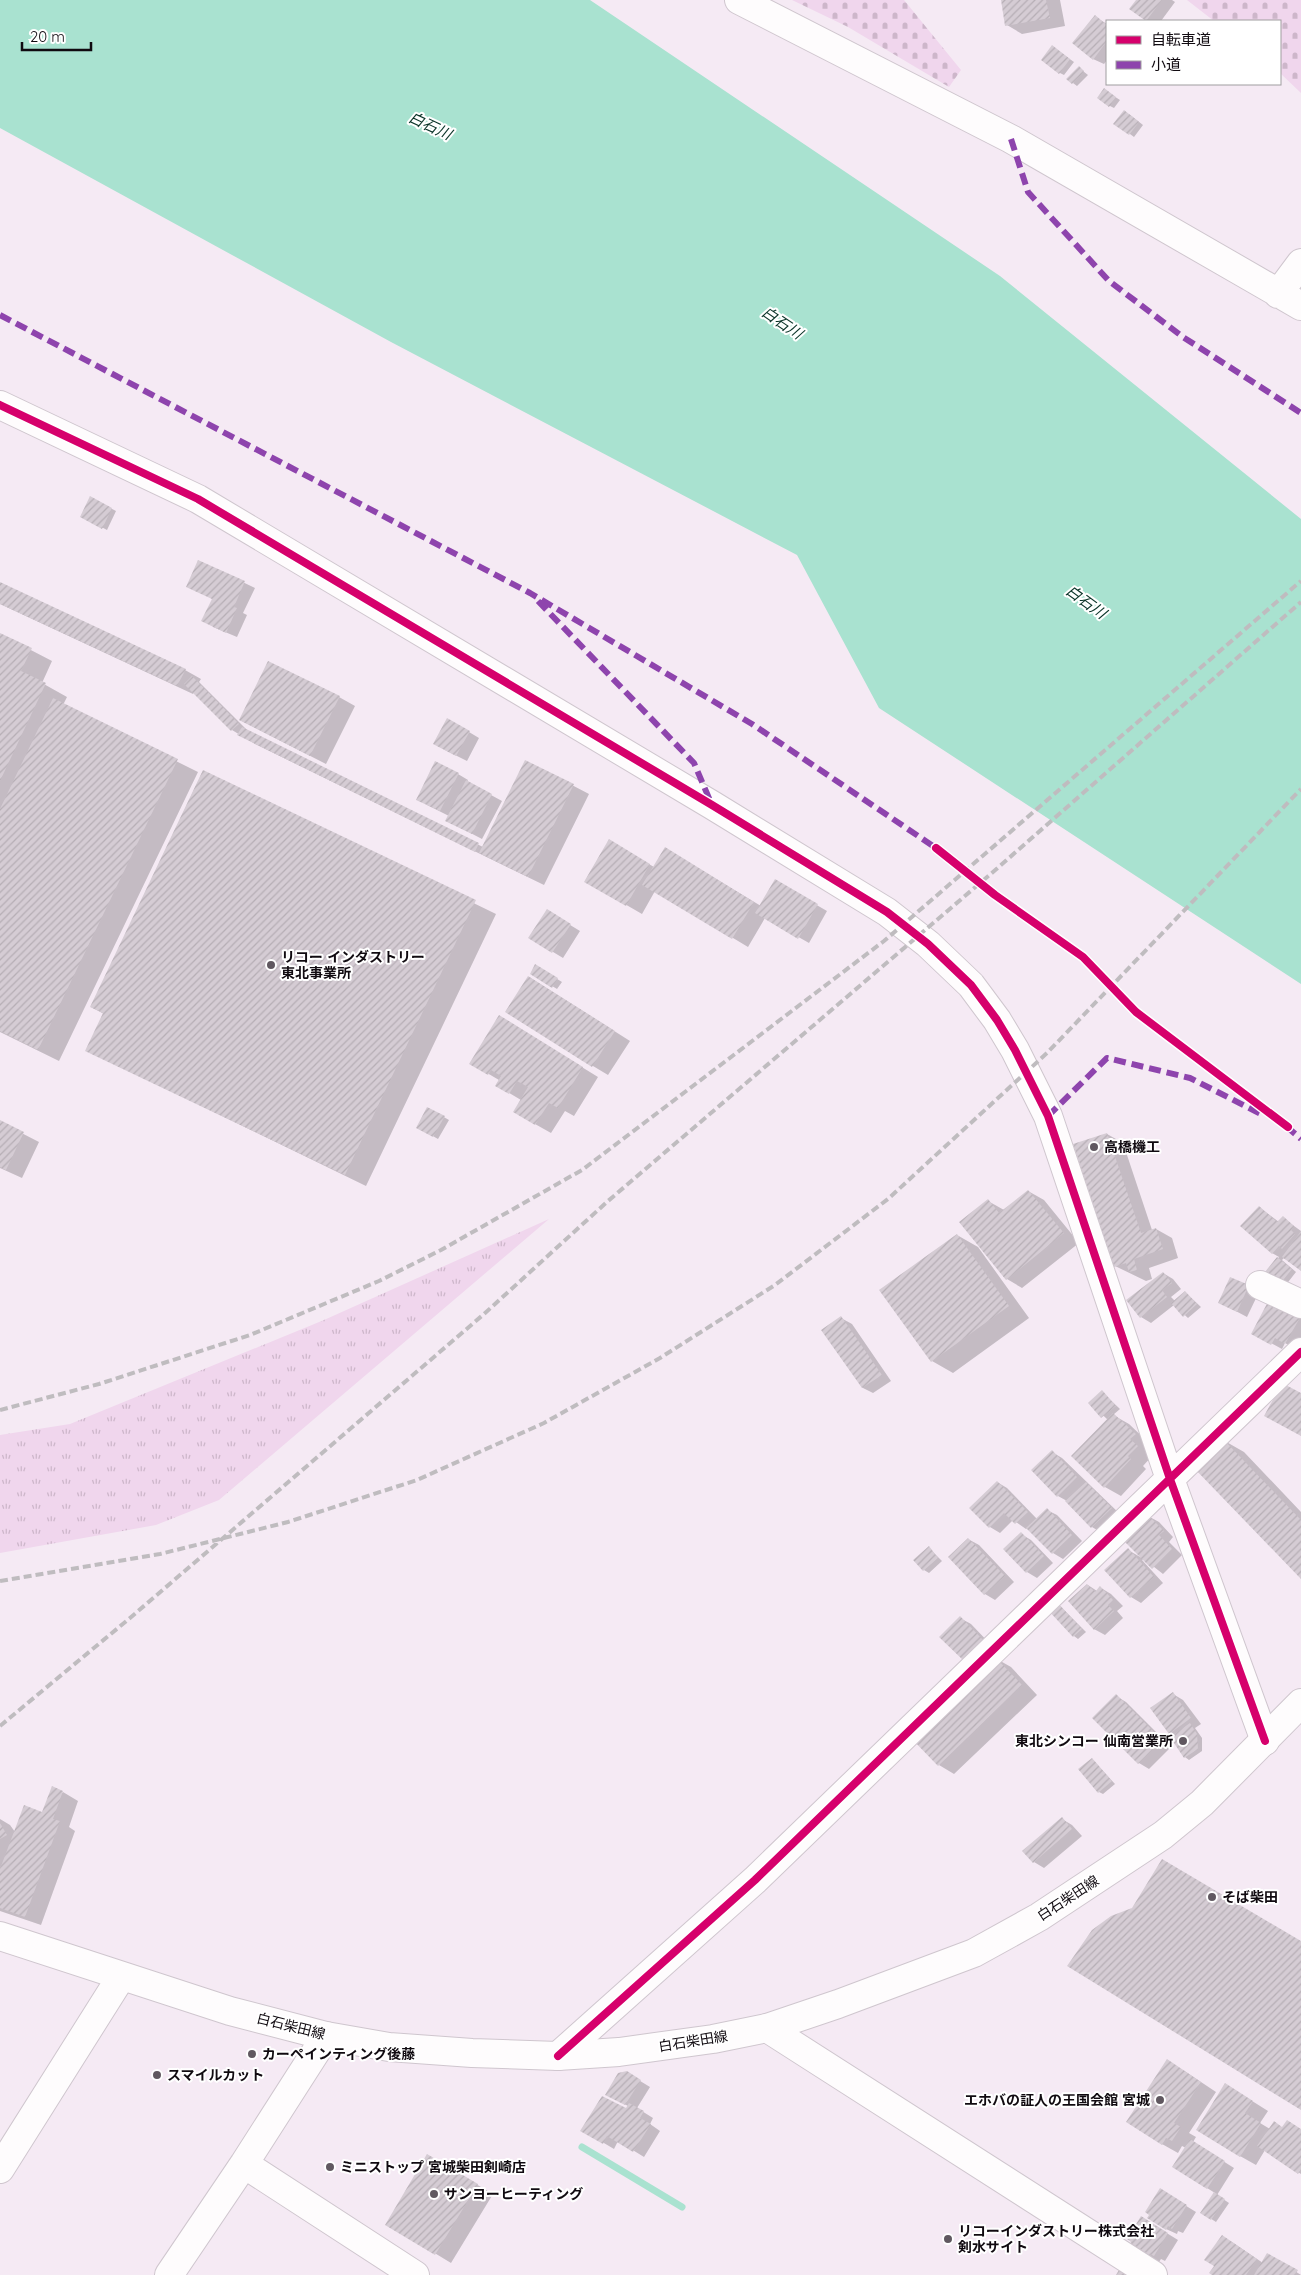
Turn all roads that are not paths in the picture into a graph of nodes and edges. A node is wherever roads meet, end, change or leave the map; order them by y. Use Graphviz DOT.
graph roads {
  1 [pos="739,0"];
  2 [pos="1301,263"];
  3 [pos="1290,300"];
  4 [pos="0,405"];
  5 [pos="1260,1285"];
  6 [pos="1301,1304"];
  7 [pos="1301,1352"];
  8 [pos="1170,1479"];
  9 [pos="1301,1703"];
  10 [pos="1265,1741"];
  11 [pos="0,1936"];
  12 [pos="121,1977"];
  13 [pos="767,2028"];
  14 [pos="326,2036"];
  15 [pos="558,2056"];
  16 [pos="244,2164"];
  17 [pos="0,2169"];
  18 [pos="170,2275"];
  19 [pos="415,2275"];
  20 [pos="1153,2275"];
  1 -- 3 [label="street"];
  2 -- 3 [label="street"];
  4 -- 8 [label="street"];
  5 -- 6 [label="street"];
  7 -- 8 [label="street"];
  8 -- 10 [label="street"];
  8 -- 15 [label="street"];
  9 -- 10 [label="street, 白石柴田線"];
  10 -- 13 [label="street, 白石柴田線"];
  11 -- 12 [label="street, 白石柴田線"];
  12 -- 14 [label="street, 白石柴田線"];
  12 -- 17 [label="street"];
  13 -- 15 [label="street, 白石柴田線"];
  13 -- 20 [label="street"];
  14 -- 15 [label="street, 白石柴田線"];
  14 -- 16 [label="street"];
  16 -- 18 [label="street"];
  16 -- 19 [label="street"];
}
